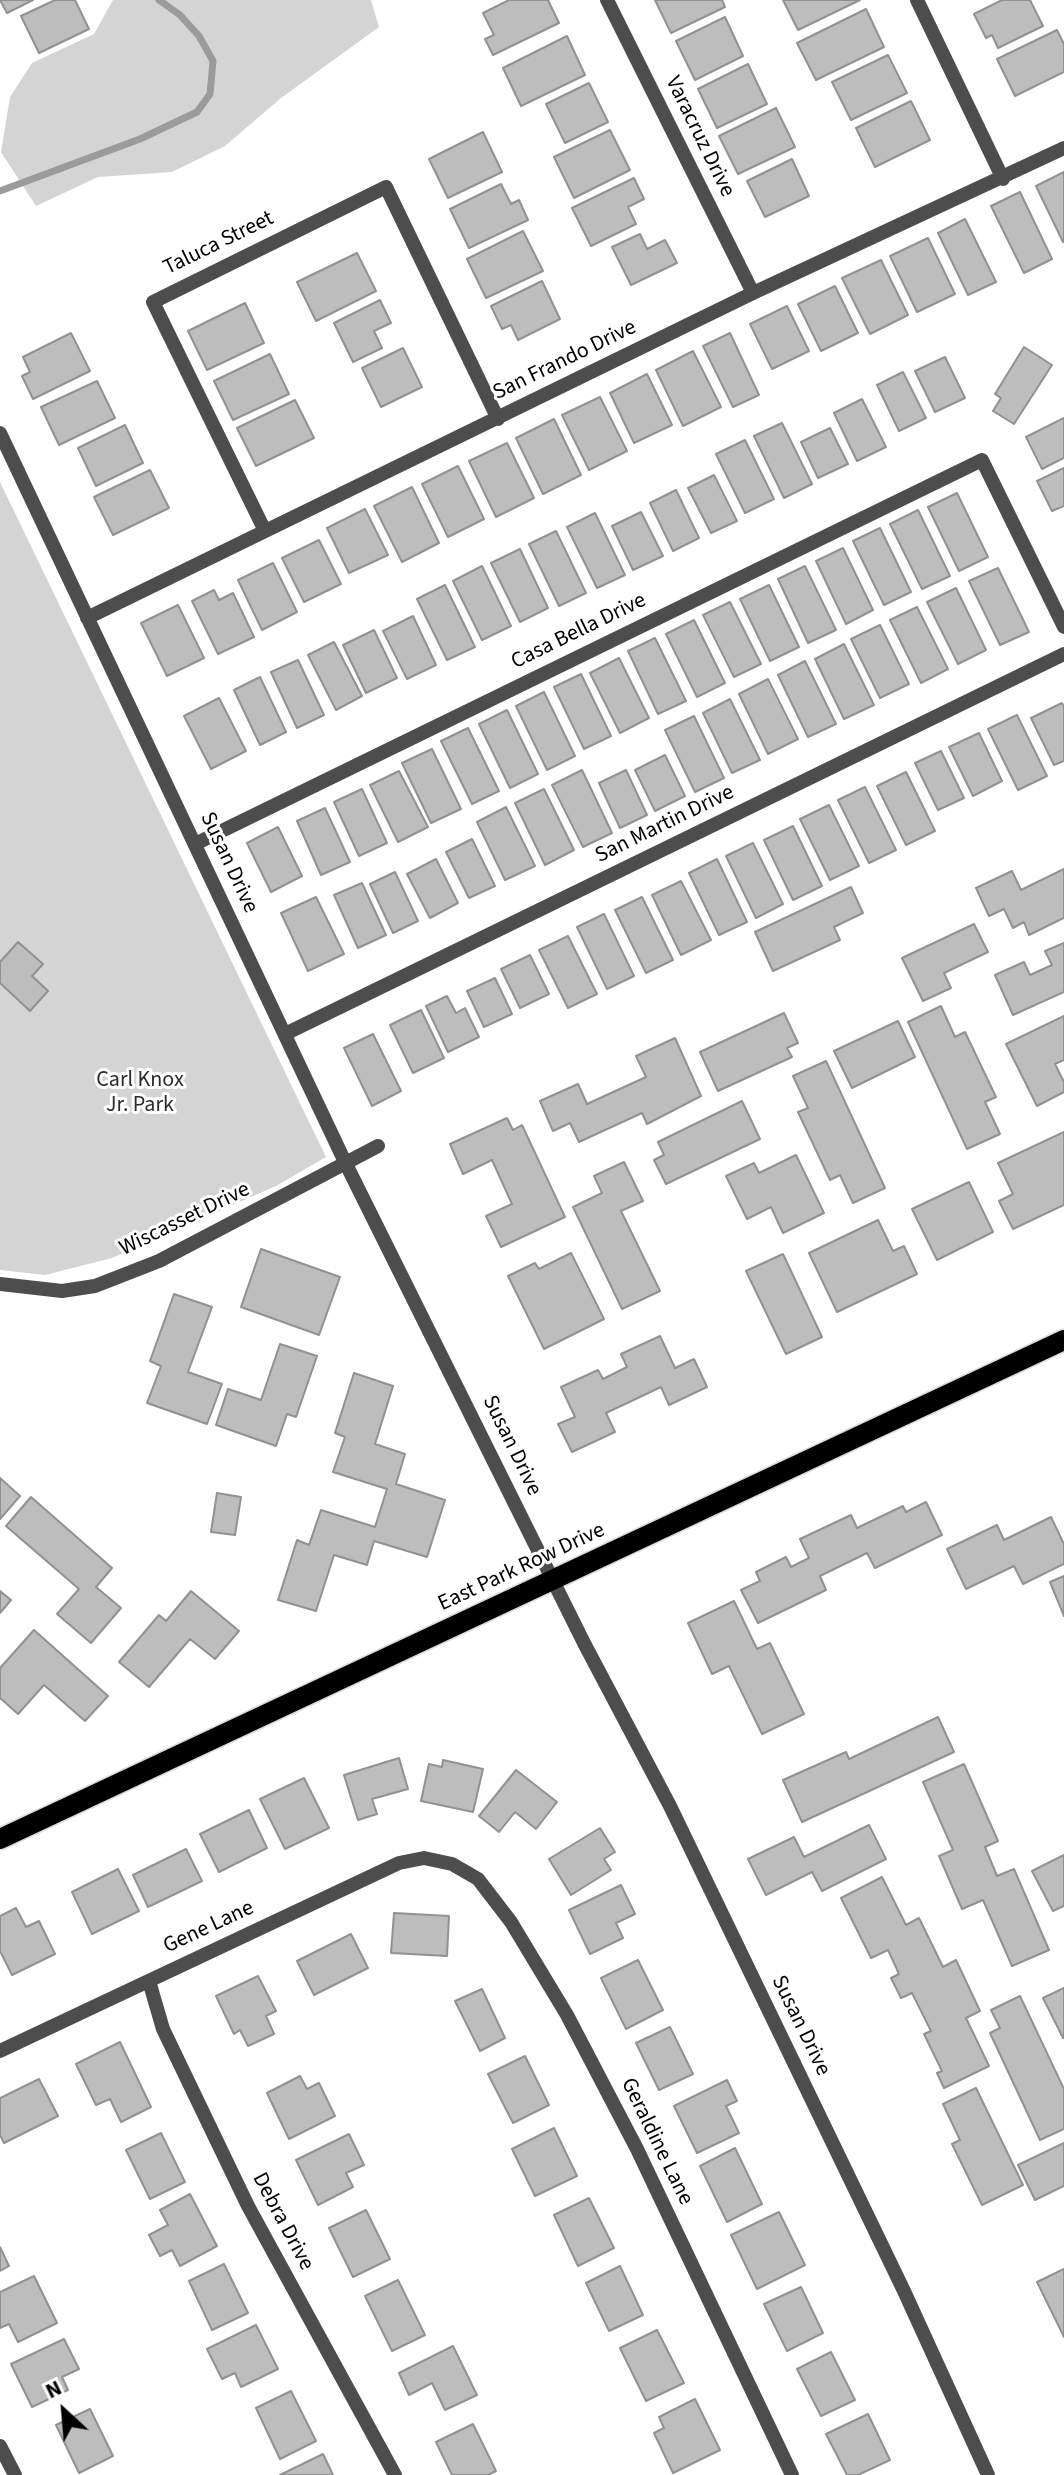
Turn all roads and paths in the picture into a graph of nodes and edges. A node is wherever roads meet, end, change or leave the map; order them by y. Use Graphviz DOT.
graph roads {
  1 [pos="607,0"];
  2 [pos="917,0"];
  3 [pos="1064,148"];
  4 [pos="1003,179"];
  5 [pos="753,293"];
  6 [pos="498,419"];
  7 [pos="0,433"];
  8 [pos="265,531"];
  9 [pos="87,618"];
  10 [pos="1064,627"];
  11 [pos="1064,654"];
  12 [pos="195,844"];
  13 [pos="285,1034"];
  14 [pos="378,1146"];
  15 [pos="345,1162"];
  16 [pos="0,1284"];
  17 [pos="1064,1340"];
  18 [pos="553,1580"];
  19 [pos="0,1839"];
  20 [pos="440,1862"];
  21 [pos="149,1981"];
  22 [pos="0,2051"];
  23 [pos="0,2446"];
  24 [pos="15,2475"];
  25 [pos="395,2475"];
  26 [pos="792,2475"];
  27 [pos="988,2475"];
  1 -- 5 [label="street, Varacruz Drive"];
  2 -- 4 [label="street"];
  3 -- 4 [label="street, San Frando Drive"];
  4 -- 5 [label="street, San Frando Drive"];
  5 -- 6 [label="street, San Frando Drive"];
  6 -- 8 [label="street, San Frando Drive"];
  6 -- 8 [label="street, Taluca Street"];
  7 -- 9 [label="street, Susan Drive"];
  8 -- 9 [label="street, San Frando Drive"];
  9 -- 12 [label="street, Susan Drive"];
  10 -- 12 [label="street, Casa Bella Drive"];
  11 -- 13 [label="street, San Martin Drive"];
  12 -- 13 [label="street, Susan Drive"];
  13 -- 15 [label="street, Susan Drive"];
  14 -- 15 [label="street, Wiscasset Drive"];
  15 -- 16 [label="street, Wiscasset Drive"];
  15 -- 18 [label="street, Susan Drive"];
  17 -- 18 [label="main road, East Park Row Drive"];
  18 -- 19 [label="main road, East Park Row Drive"];
  18 -- 27 [label="street, Susan Drive"];
  20 -- 21 [label="street, Gene Lane"];
  20 -- 26 [label="street, Geraldine Lane"];
  21 -- 22 [label="street, Gene Lane"];
  21 -- 25 [label="street, Debra Drive"];
  23 -- 24 [label="street"];
}
